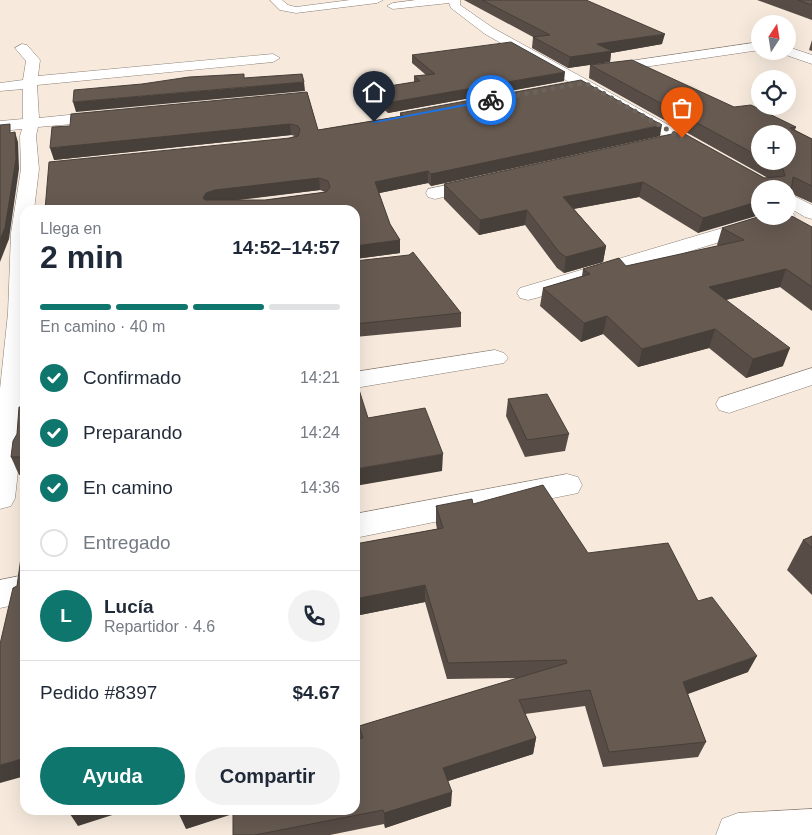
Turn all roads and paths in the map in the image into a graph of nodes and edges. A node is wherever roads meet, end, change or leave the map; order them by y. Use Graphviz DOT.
graph roads {
  1 [pos="276,0"];
  2 [pos="377,0"];
  3 [pos="446,0"];
  4 [pos="454,0"];
  5 [pos="393,6"];
  6 [pos="751,47"];
  7 [pos="22,48"];
  8 [pos="796,54"];
  9 [pos="273,58"];
  10 [pos="812,60"];
  11 [pos="569,74"];
  12 [pos="30,82"];
  13 [pos="585,83"];
  14 [pos="0,87"];
  15 [pos="556,88"];
  16 [pos="127,114"];
  17 [pos="31,123"];
  18 [pos="0,126"];
  19 [pos="682,138"];
  20 [pos="651,145"];
  21 [pos="501,178"];
  22 [pos="754,180"];
  23 [pos="435,193"];
  24 [pos="796,204"];
  25 [pos="30,205"];
  26 [pos="809,211"];
  27 [pos="796,214"];
  28 [pos="756,225"];
  29 [pos="528,294"];
  30 [pos="495,358"];
  31 [pos="20,373"];
  32 [pos="812,376"];
  33 [pos="360,379"];
  34 [pos="729,404"];
  35 [pos="17,433"];
  36 [pos="567,485"];
  37 [pos="0,498"];
  38 [pos="360,525"];
  39 [pos="20,590"];
  40 [pos="0,594"];
  41 [pos="812,831"];
  42 [pos="738,835"];
  1 -- 2 [label="street"];
  3 -- 5 [label="street"];
  4 -- 11 [label="street"];
  6 -- 11 [label="street"];
  7 -- 12 [label="street"];
  8 -- 10 [label="street"];
  9 -- 12 [label="street"];
  11 -- 13 [label="street"];
  12 -- 14 [label="street"];
  12 -- 17 [label="street"];
  13 -- 15 [label="street"];
  13 -- 19 [label="street"];
  16 -- 17 [label="street"];
  17 -- 18 [label="street"];
  17 -- 25 [label="street"];
  19 -- 20 [label="street"];
  19 -- 22 [label="street"];
  21 -- 23 [label="street"];
  24 -- 26 [label="street"];
  26 -- 27 [label="street"];
  28 -- 29 [label="street"];
  30 -- 33 [label="street"];
  31 -- 35 [label="street"];
  32 -- 34 [label="street"];
  35 -- 37 [label="street"];
  36 -- 38 [label="street"];
  39 -- 40 [label="street"];
  41 -- 42 [label="street"];
}
